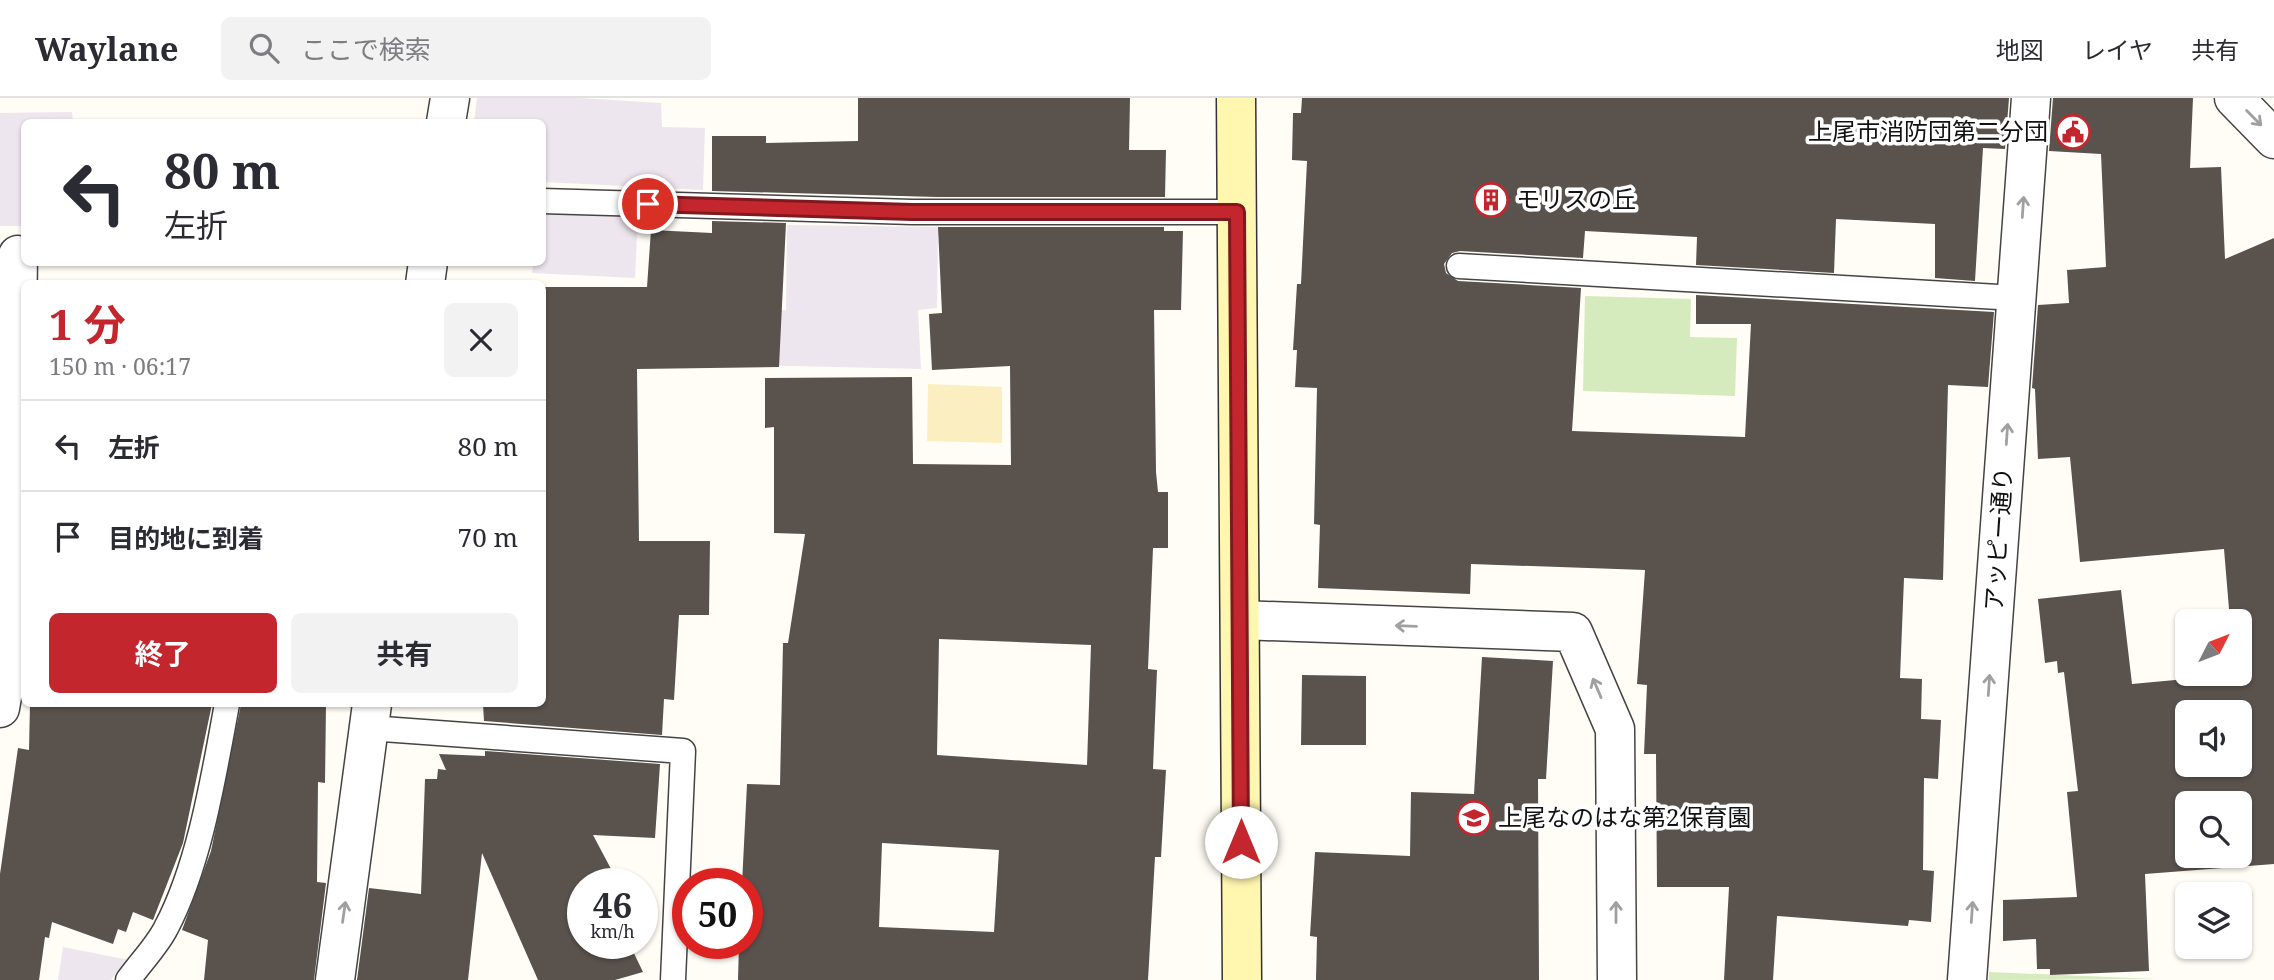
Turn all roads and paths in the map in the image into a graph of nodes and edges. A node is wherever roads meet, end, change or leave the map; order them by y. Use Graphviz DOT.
graph roads {
  1 [pos="450,98"];
  2 [pos="1236,98"];
  3 [pos="2031,98"];
  4 [pos="2234,98"];
  5 [pos="446,119"];
  6 [pos="2274,139"];
  7 [pos="546,201"];
  8 [pos="1237,212"];
  9 [pos="14,255"];
  10 [pos="1459,266"];
  11 [pos="2016,298"];
  12 [pos="1240,620"];
  13 [pos="12,634"];
  14 [pos="226,707"];
  15 [pos="0,708"];
  16 [pos="370,716"];
  17 [pos="128,980"];
  18 [pos="335,980"];
  19 [pos="674,980"];
  20 [pos="1242,980"];
  21 [pos="1617,980"];
  22 [pos="1967,980"];
  1 -- 5 [label="street"];
  2 -- 8 [label="main road"];
  11 -- 3 [label="street, アッピー通り, one-way"];
  4 -- 6 [label="street, one-way"];
  7 -- 8 [label="lane"];
  8 -- 12 [label="main road"];
  9 -- 13 [label="street"];
  10 -- 11 [label="lane"];
  22 -- 11 [label="street, アッピー通り, one-way"];
  12 -- 20 [label="main road"];
  21 -- 12 [label="street, one-way"];
  13 -- 15 [label="street"];
  14 -- 17 [label="lane"];
  18 -- 16 [label="street, one-way"];
  16 -- 19 [label="lane"];
}
